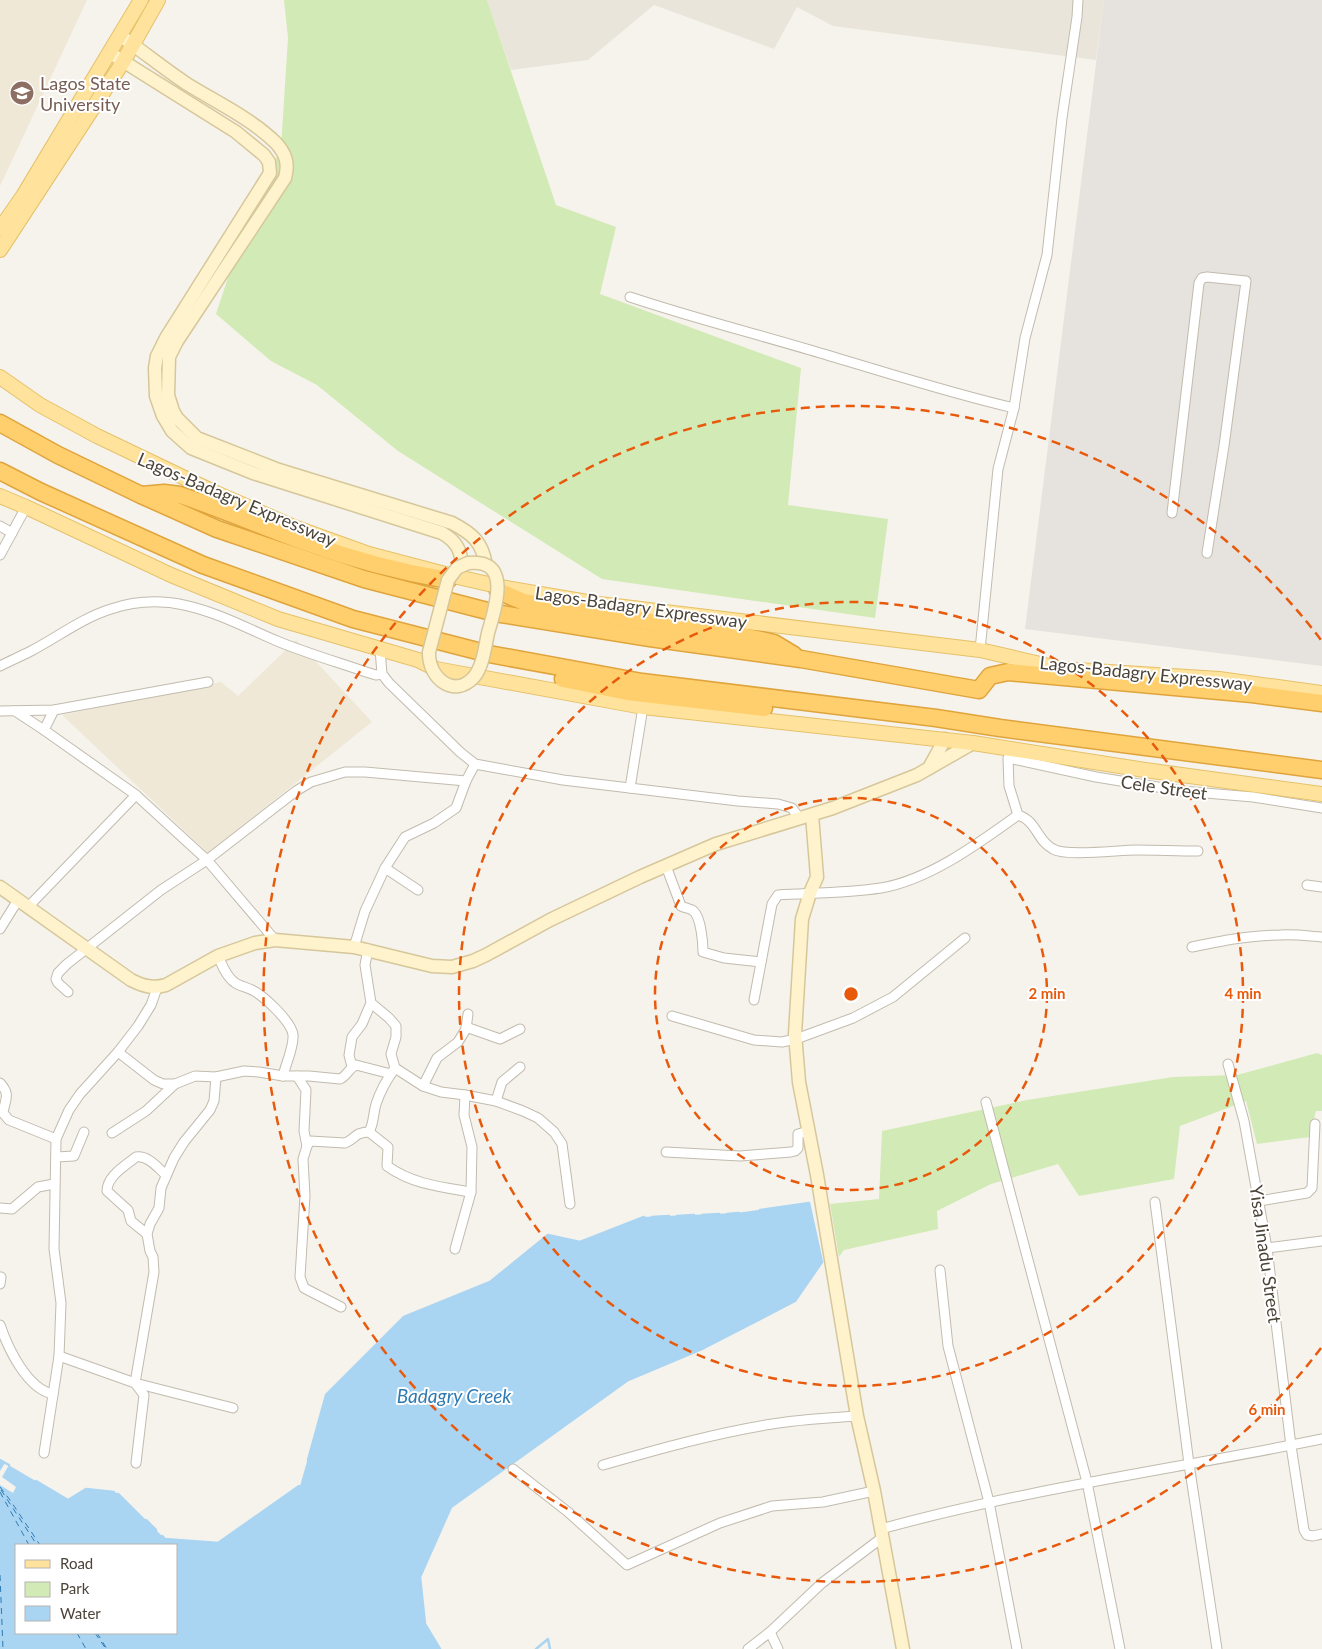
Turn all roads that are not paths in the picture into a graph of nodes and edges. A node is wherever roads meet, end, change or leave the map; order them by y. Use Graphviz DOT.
graph roads {
  1 [pos="141,0"];
  2 [pos="158,0"];
  3 [pos="1078,0"];
  4 [pos="121,36"];
  5 [pos="133,45"];
  6 [pos="110,53"];
  7 [pos="123,62"];
  8 [pos="0,229"];
  9 [pos="0,250"];
  10 [pos="630,298"];
  11 [pos="0,377"];
  12 [pos="1014,408"];
  13 [pos="2,424"];
  14 [pos="0,470"];
  15 [pos="322,489"];
  16 [pos="141,495"];
  17 [pos="0,496"];
  18 [pos="26,506"];
  19 [pos="1172,513"];
  20 [pos="0,526"];
  21 [pos="130,532"];
  22 [pos="12,533"];
  23 [pos="1207,553"];
  24 [pos="0,555"];
  25 [pos="462,565"];
  26 [pos="486,565"];
  27 [pos="448,580"];
  28 [pos="498,592"];
  29 [pos="380,649"];
  30 [pos="980,650"];
  31 [pos="430,652"];
  32 [pos="801,659"];
  33 [pos="480,665"];
  34 [pos="0,666"];
  35 [pos="382,674"];
  36 [pos="208,682"];
  37 [pos="1322,693"];
  38 [pos="791,701"];
  39 [pos="1322,703"];
  40 [pos="644,708"];
  41 [pos="54,710"];
  42 [pos="0,711"];
  43 [pos="15,711"];
  44 [pos="44,730"];
  45 [pos="945,739"];
  46 [pos="973,742"];
  47 [pos="475,764"];
  48 [pos="928,770"];
  49 [pos="1322,770"];
  50 [pos="1156,772"];
  51 [pos="1186,776"];
  52 [pos="466,782"];
  53 [pos="1154,787"];
  54 [pos="630,788"];
  55 [pos="1182,791"];
  56 [pos="1322,794"];
  57 [pos="136,796"];
  58 [pos="1322,808"];
  59 [pos="1018,815"];
  60 [pos="806,817"];
  61 [pos="1198,851"];
  62 [pos="207,860"];
  63 [pos="666,866"];
  64 [pos="384,868"];
  65 [pos="1308,885"];
  66 [pos="0,887"];
  67 [pos="1322,887"];
  68 [pos="418,890"];
  69 [pos="810,893"];
  70 [pos="23,903"];
  71 [pos="0,929"];
  72 [pos="1322,937"];
  73 [pos="965,938"];
  74 [pos="275,940"];
  75 [pos="354,947"];
  76 [pos="1192,947"];
  77 [pos="86,948"];
  78 [pos="368,950"];
  79 [pos="218,956"];
  80 [pos="762,962"];
  81 [pos="157,988"];
  82 [pos="68,992"];
  83 [pos="754,1000"];
  84 [pos="371,1003"];
  85 [pos="468,1014"];
  86 [pos="672,1016"];
  87 [pos="466,1027"];
  88 [pos="520,1029"];
  89 [pos="796,1039"];
  90 [pos="118,1052"];
  91 [pos="1228,1064"];
  92 [pos="352,1067"];
  93 [pos="520,1067"];
  94 [pos="393,1071"];
  95 [pos="216,1076"];
  96 [pos="283,1076"];
  97 [pos="297,1076"];
  98 [pos="0,1083"];
  99 [pos="175,1084"];
  100 [pos="423,1086"];
  101 [pos="465,1095"];
  102 [pos="496,1101"];
  103 [pos="986,1102"];
  104 [pos="7,1118"];
  105 [pos="1315,1124"];
  106 [pos="0,1126"];
  107 [pos="809,1131"];
  108 [pos="84,1132"];
  109 [pos="370,1132"];
  110 [pos="112,1133"];
  111 [pos="56,1139"];
  112 [pos="306,1146"];
  113 [pos="666,1152"];
  114 [pos="56,1157"];
  115 [pos="166,1175"];
  116 [pos="54,1184"];
  117 [pos="471,1192"];
  118 [pos="1259,1201"];
  119 [pos="1155,1202"];
  120 [pos="570,1204"];
  121 [pos="0,1208"];
  122 [pos="147,1234"];
  123 [pos="1322,1242"];
  124 [pos="1267,1248"];
  125 [pos="455,1249"];
  126 [pos="940,1270"];
  127 [pos="341,1307"];
  128 [pos="0,1325"];
  129 [pos="59,1356"];
  130 [pos="135,1384"];
  131 [pos="53,1394"];
  132 [pos="233,1408"];
  133 [pos="857,1416"];
  134 [pos="1322,1439"];
  135 [pos="1291,1446"];
  136 [pos="44,1453"];
  137 [pos="136,1463"];
  138 [pos="1189,1464"];
  139 [pos="604,1465"];
  140 [pos="513,1469"];
  141 [pos="1087,1482"];
  142 [pos="874,1491"];
  143 [pos="989,1502"];
  144 [pos="882,1533"];
  145 [pos="1322,1534"];
  146 [pos="770,1632"];
  147 [pos="748,1649"];
  148 [pos="778,1649"];
  149 [pos="903,1649"];
  150 [pos="1017,1649"];
  151 [pos="1120,1649"];
  152 [pos="1217,1649"];
  1 -- 4 [label="main road"];
  2 -- 5 [label="main road"];
  3 -- 12 [label="street"];
  4 -- 5 [label="main road"];
  4 -- 6 [label="main road"];
  5 -- 7 [label="main road"];
  5 -- 15 [label="main road"];
  6 -- 7 [label="main road"];
  6 -- 8 [label="main road"];
  7 -- 9 [label="main road"];
  7 -- 15 [label="main road"];
  10 -- 12 [label="street"];
  11 -- 30 [label="main road, Lagos-Badagry Expressway"];
  12 -- 30 [label="street"];
  13 -- 16 [label="highway, Lagos-Badagry Expressway"];
  14 -- 21 [label="highway"];
  15 -- 25 [label="main road"];
  15 -- 26 [label="main road"];
  16 -- 27 [label="highway"];
  16 -- 32 [label="highway, Lagos-Badagry Expressway"];
  17 -- 18 [label="main road"];
  18 -- 22 [label="street"];
  18 -- 29 [label="main road"];
  19 -- 23 [label="street"];
  20 -- 22 [label="street"];
  21 -- 31 [label="highway"];
  21 -- 38 [label="highway"];
  22 -- 24 [label="street"];
  25 -- 26 [label="main road, bridge"];
  25 -- 27 [label="main road, bridge"];
  26 -- 28 [label="main road, bridge"];
  27 -- 31 [label="main road, bridge"];
  28 -- 32 [label="highway"];
  28 -- 33 [label="main road, bridge"];
  29 -- 35 [label="street"];
  29 -- 40 [label="main road"];
  30 -- 37 [label="main road, Lagos-Badagry Expressway"];
  31 -- 33 [label="main road, bridge"];
  32 -- 39 [label="highway, Lagos-Badagry Expressway"];
  33 -- 38 [label="highway"];
  34 -- 35 [label="street"];
  35 -- 47 [label="street"];
  36 -- 41 [label="street"];
  38 -- 49 [label="highway"];
  40 -- 45 [label="main road"];
  40 -- 54 [label="street"];
  41 -- 43 [label="street"];
  41 -- 44 [label="street"];
  42 -- 43 [label="street"];
  43 -- 44 [label="street"];
  44 -- 57 [label="street"];
  45 -- 46 [label="main road"];
  45 -- 48 [label="main road"];
  46 -- 48 [label="main road"];
  46 -- 50 [label="main road"];
  47 -- 52 [label="street"];
  47 -- 54 [label="street"];
  48 -- 60 [label="main road"];
  50 -- 51 [label="main road"];
  50 -- 53 [label="street"];
  51 -- 55 [label="street"];
  51 -- 56 [label="main road"];
  52 -- 62 [label="street"];
  52 -- 64 [label="street"];
  53 -- 55 [label="street, Cele Street"];
  53 -- 59 [label="street, Cele Street"];
  54 -- 60 [label="street"];
  55 -- 58 [label="street, Cele Street"];
  57 -- 62 [label="street"];
  57 -- 70 [label="street"];
  59 -- 61 [label="street"];
  59 -- 69 [label="street"];
  60 -- 63 [label="main road"];
  60 -- 69 [label="main road"];
  62 -- 74 [label="street"];
  62 -- 77 [label="street"];
  63 -- 78 [label="main road"];
  63 -- 80 [label="street"];
  64 -- 68 [label="street"];
  64 -- 75 [label="street"];
  65 -- 67 [label="street"];
  66 -- 70 [label="main road"];
  69 -- 80 [label="street"];
  69 -- 89 [label="main road"];
  70 -- 71 [label="street"];
  70 -- 77 [label="main road"];
  72 -- 76 [label="street"];
  73 -- 89 [label="street"];
  74 -- 75 [label="main road"];
  74 -- 79 [label="main road"];
  75 -- 78 [label="main road"];
  77 -- 81 [label="main road"];
  77 -- 82 [label="street"];
  78 -- 84 [label="street"];
  79 -- 81 [label="main road"];
  79 -- 96 [label="street"];
  80 -- 83 [label="street"];
  81 -- 90 [label="street"];
  84 -- 92 [label="street"];
  84 -- 94 [label="street"];
  85 -- 87 [label="street"];
  86 -- 89 [label="street"];
  87 -- 88 [label="street"];
  87 -- 100 [label="street"];
  89 -- 107 [label="main road"];
  90 -- 99 [label="street"];
  90 -- 111 [label="street"];
  91 -- 118 [label="street, Yisa Jinadu Street"];
  92 -- 94 [label="street"];
  92 -- 97 [label="street"];
  93 -- 102 [label="street"];
  94 -- 100 [label="street"];
  94 -- 109 [label="street"];
  95 -- 96 [label="street"];
  95 -- 99 [label="street"];
  95 -- 115 [label="street"];
  96 -- 97 [label="street"];
  97 -- 112 [label="street"];
  98 -- 104 [label="street"];
  99 -- 110 [label="street"];
  100 -- 101 [label="street"];
  101 -- 102 [label="street"];
  101 -- 117 [label="street"];
  102 -- 120 [label="street"];
  103 -- 141 [label="street"];
  104 -- 106 [label="street"];
  104 -- 111 [label="street"];
  105 -- 118 [label="street"];
  107 -- 113 [label="street"];
  107 -- 133 [label="main road"];
  108 -- 114 [label="street"];
  109 -- 112 [label="street"];
  109 -- 117 [label="street"];
  111 -- 114 [label="street"];
  112 -- 127 [label="street"];
  114 -- 116 [label="street"];
  115 -- 122 [label="street"];
  115 -- 122 [label="street"];
  116 -- 121 [label="street"];
  116 -- 129 [label="street"];
  117 -- 125 [label="street"];
  118 -- 124 [label="street, Yisa Jinadu Street"];
  119 -- 138 [label="street"];
  122 -- 130 [label="street"];
  123 -- 124 [label="street"];
  124 -- 135 [label="street, Yisa Jinadu Street"];
  126 -- 143 [label="street"];
  128 -- 131 [label="street"];
  129 -- 130 [label="street"];
  129 -- 131 [label="street"];
  130 -- 132 [label="street"];
  130 -- 137 [label="street"];
  131 -- 136 [label="street"];
  133 -- 139 [label="street"];
  133 -- 142 [label="main road"];
  134 -- 135 [label="street"];
  135 -- 138 [label="street"];
  135 -- 145 [label="street, Yisa Jinadu Street"];
  138 -- 141 [label="street"];
  138 -- 152 [label="street"];
  140 -- 142 [label="street"];
  141 -- 143 [label="street"];
  141 -- 151 [label="street"];
  142 -- 144 [label="main road"];
  143 -- 144 [label="street"];
  143 -- 150 [label="street"];
  144 -- 146 [label="street"];
  144 -- 149 [label="main road"];
  146 -- 147 [label="street"];
  146 -- 148 [label="street"];
}
